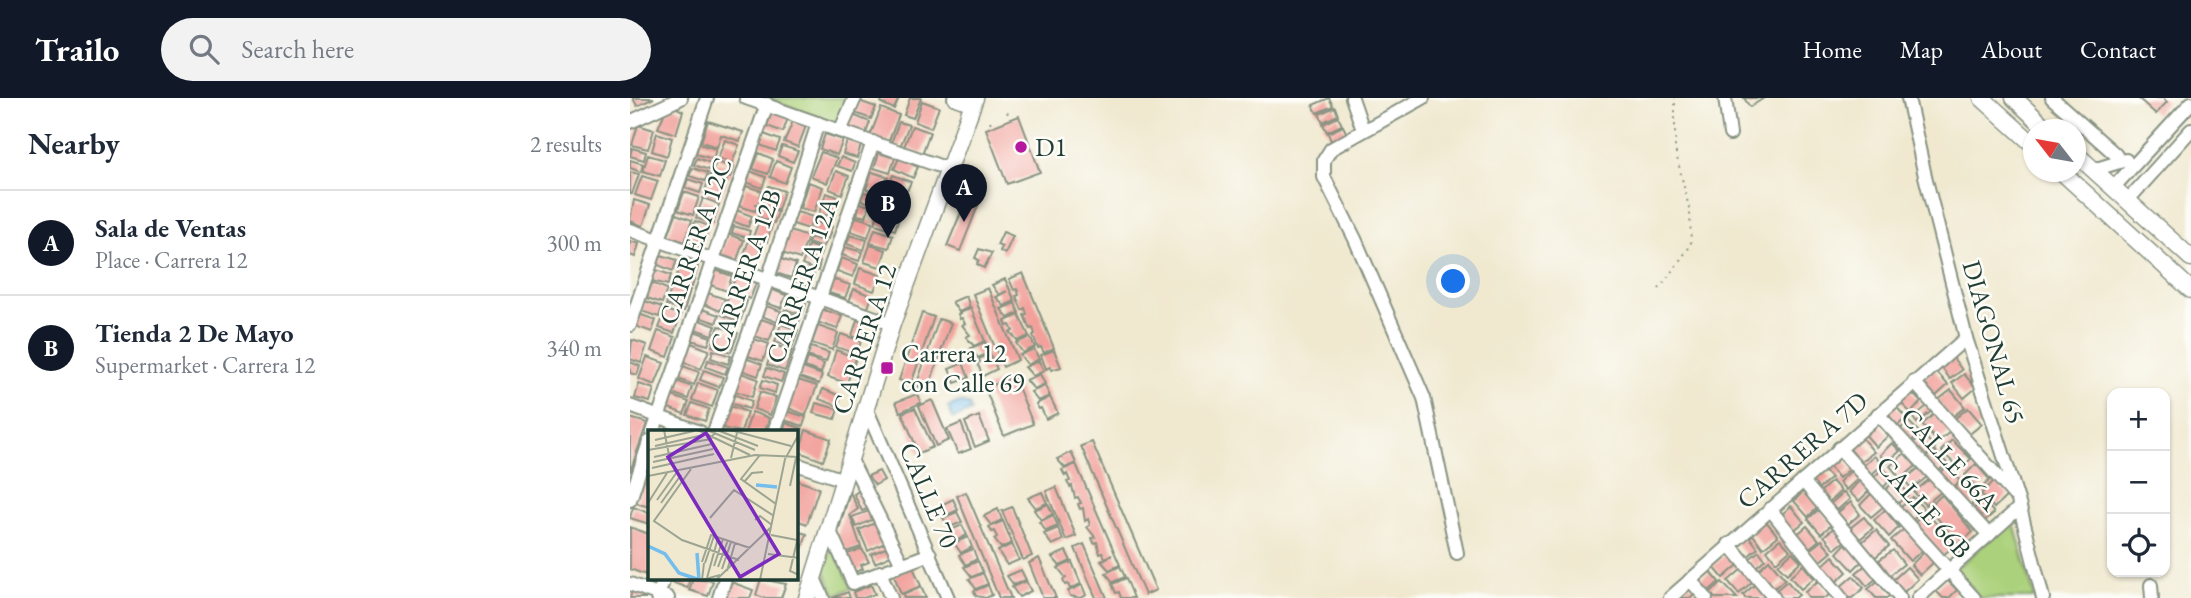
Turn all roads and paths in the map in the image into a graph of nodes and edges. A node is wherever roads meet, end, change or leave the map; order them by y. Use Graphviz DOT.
graph roads {
  1 [pos="681,98"];
  2 [pos="707,98"];
  3 [pos="746,98"];
  4 [pos="855,98"];
  5 [pos="954,98"];
  6 [pos="1352,98"];
  7 [pos="1423,98"];
  8 [pos="1675,98"];
  9 [pos="1725,98"];
  10 [pos="1908,98"];
  11 [pos="1982,98"];
  12 [pos="2014,98"];
  13 [pos="2052,98"];
  14 [pos="974,102"];
  15 [pos="2191,103"];
  16 [pos="766,104"];
  17 [pos="1007,112"];
  18 [pos="1011,119"];
  19 [pos="2037,119"];
  20 [pos="990,121"];
  21 [pos="818,123"];
  22 [pos="631,124"];
  23 [pos="992,126"];
  24 [pos="1363,130"];
  25 [pos="2191,130"];
  26 [pos="840,131"];
  27 [pos="1730,134"];
  28 [pos="2163,134"];
  29 [pos="2023,135"];
  30 [pos="873,142"];
  31 [pos="2176,146"];
  32 [pos="2144,154"];
  33 [pos="2120,162"];
  34 [pos="2086,163"];
  35 [pos="948,169"];
  36 [pos="2093,170"];
  37 [pos="2073,182"];
  38 [pos="2113,188"];
  39 [pos="2127,201"];
  40 [pos="630,230"];
  41 [pos="660,241"];
  42 [pos="2191,258"];
  43 [pos="713,260"];
  44 [pos="768,279"];
  45 [pos="1659,289"];
  46 [pos="2191,290"];
  47 [pos="820,297"];
  48 [pos="892,324"];
  49 [pos="630,325"];
  50 [pos="1966,338"];
  51 [pos="1914,382"];
  52 [pos="630,406"];
  53 [pos="867,411"];
  54 [pos="1878,414"];
  55 [pos="658,416"];
  56 [pos="654,430"];
  57 [pos="695,430"];
  58 [pos="715,430"];
  59 [pos="775,430"];
  60 [pos="648,445"];
  61 [pos="1839,448"];
  62 [pos="851,460"];
  63 [pos="798,465"];
  64 [pos="844,480"];
  65 [pos="1803,481"];
  66 [pos="630,500"];
  67 [pos="2019,504"];
  68 [pos="1770,509"];
  69 [pos="830,529"];
  70 [pos="1989,535"];
  71 [pos="1729,544"];
  72 [pos="1457,553"];
  73 [pos="930,554"];
  74 [pos="902,564"];
  75 [pos="1950,569"];
  76 [pos="880,572"];
  77 [pos="814,578"];
  78 [pos="725,580"];
  79 [pos="1690,580"];
  80 [pos="630,584"];
  81 [pos="661,597"];
  82 [pos="719,598"];
  83 [pos="807,598"];
  84 [pos="822,598"];
  85 [pos="891,598"];
  86 [pos="948,598"];
  87 [pos="1670,598"];
  88 [pos="1706,598"];
  89 [pos="1774,598"];
  90 [pos="1841,598"];
  91 [pos="1900,598"];
  92 [pos="1918,598"];
  93 [pos="1974,598"];
  94 [pos="2043,598"];
  1 -- 22 [label="street"];
  2 -- 41 [label="street"];
  3 -- 16 [label="street"];
  4 -- 26 [label="street"];
  5 -- 14 [label="street"];
  6 -- 24 [label="street"];
  7 -- 24 [label="street"];
  8 -- 45 [label="path"];
  9 -- 27 [label="street"];
  10 -- 50 [label="street, DIAGONAL 65"];
  11 -- 29 [label="main road"];
  12 -- 19 [label="main road"];
  13 -- 33 [label="street"];
  14 -- 35 [label="main road, CARRERA 12"];
  15 -- 28 [label="street"];
  16 -- 21 [label="street"];
  16 -- 43 [label="street, CARRERA 12C"];
  17 -- 18 [label="path"];
  20 -- 23 [label="path"];
  21 -- 26 [label="street"];
  21 -- 44 [label="street, CARRERA 12B"];
  24 -- 72 [label="street"];
  25 -- 31 [label="street"];
  26 -- 30 [label="street"];
  28 -- 31 [label="street"];
  28 -- 32 [label="street"];
  30 -- 35 [label="street"];
  30 -- 47 [label="street, CARRERA 12A"];
  31 -- 39 [label="street"];
  32 -- 33 [label="street"];
  32 -- 38 [label="street"];
  33 -- 36 [label="street"];
  34 -- 36 [label="main road"];
  35 -- 48 [label="main road, CARRERA 12"];
  36 -- 38 [label="main road"];
  37 -- 46 [label="main road"];
  38 -- 39 [label="main road"];
  39 -- 42 [label="main road"];
  40 -- 41 [label="street"];
  41 -- 43 [label="street"];
  41 -- 49 [label="street"];
  43 -- 44 [label="street"];
  43 -- 55 [label="street, CARRERA 12C"];
  44 -- 47 [label="street"];
  44 -- 58 [label="street, CARRERA 12B"];
  47 -- 48 [label="street"];
  47 -- 59 [label="street, CARRERA 12A"];
  48 -- 53 [label="main road, CARRERA 12"];
  50 -- 51 [label="street, CARRERA 7D"];
  50 -- 67 [label="street, DIAGONAL 65"];
  51 -- 54 [label="street, CARRERA 7D"];
  51 -- 67 [label="street"];
  52 -- 55 [label="street"];
  53 -- 62 [label="main road, CARRERA 12"];
  53 -- 73 [label="street, CALLE 70"];
  54 -- 61 [label="street, CARRERA 7D"];
  54 -- 70 [label="street, CALLE 66A"];
  55 -- 56 [label="street, CARRERA 12C"];
  55 -- 57 [label="street"];
  60 -- 66 [label="street"];
  61 -- 65 [label="street, CARRERA 7D"];
  61 -- 75 [label="street, CALLE 66B"];
  62 -- 64 [label="main road, CARRERA 12"];
  62 -- 74 [label="street, CALLE 70"];
  63 -- 64 [label="street"];
  64 -- 69 [label="main road, CARRERA 12"];
  65 -- 68 [label="street, CARRERA 7D"];
  65 -- 91 [label="street"];
  67 -- 70 [label="street"];
  67 -- 94 [label="street, DIAGONAL 65"];
  68 -- 71 [label="street, CARRERA 7D"];
  68 -- 90 [label="street"];
  69 -- 76 [label="street"];
  69 -- 77 [label="main road, CARRERA 12"];
  70 -- 75 [label="street"];
  71 -- 79 [label="street, CARRERA 7D"];
  71 -- 89 [label="street"];
  73 -- 74 [label="street"];
  73 -- 86 [label="street, CALLE 70"];
  74 -- 76 [label="street"];
  75 -- 92 [label="street"];
  75 -- 93 [label="street, CALLE 66B"];
  76 -- 85 [label="street"];
  77 -- 83 [label="main road, CARRERA 12"];
  77 -- 84 [label="street"];
  78 -- 82 [label="street"];
  79 -- 87 [label="street, CARRERA 7D"];
  79 -- 88 [label="street"];
  80 -- 81 [label="street"];
}
